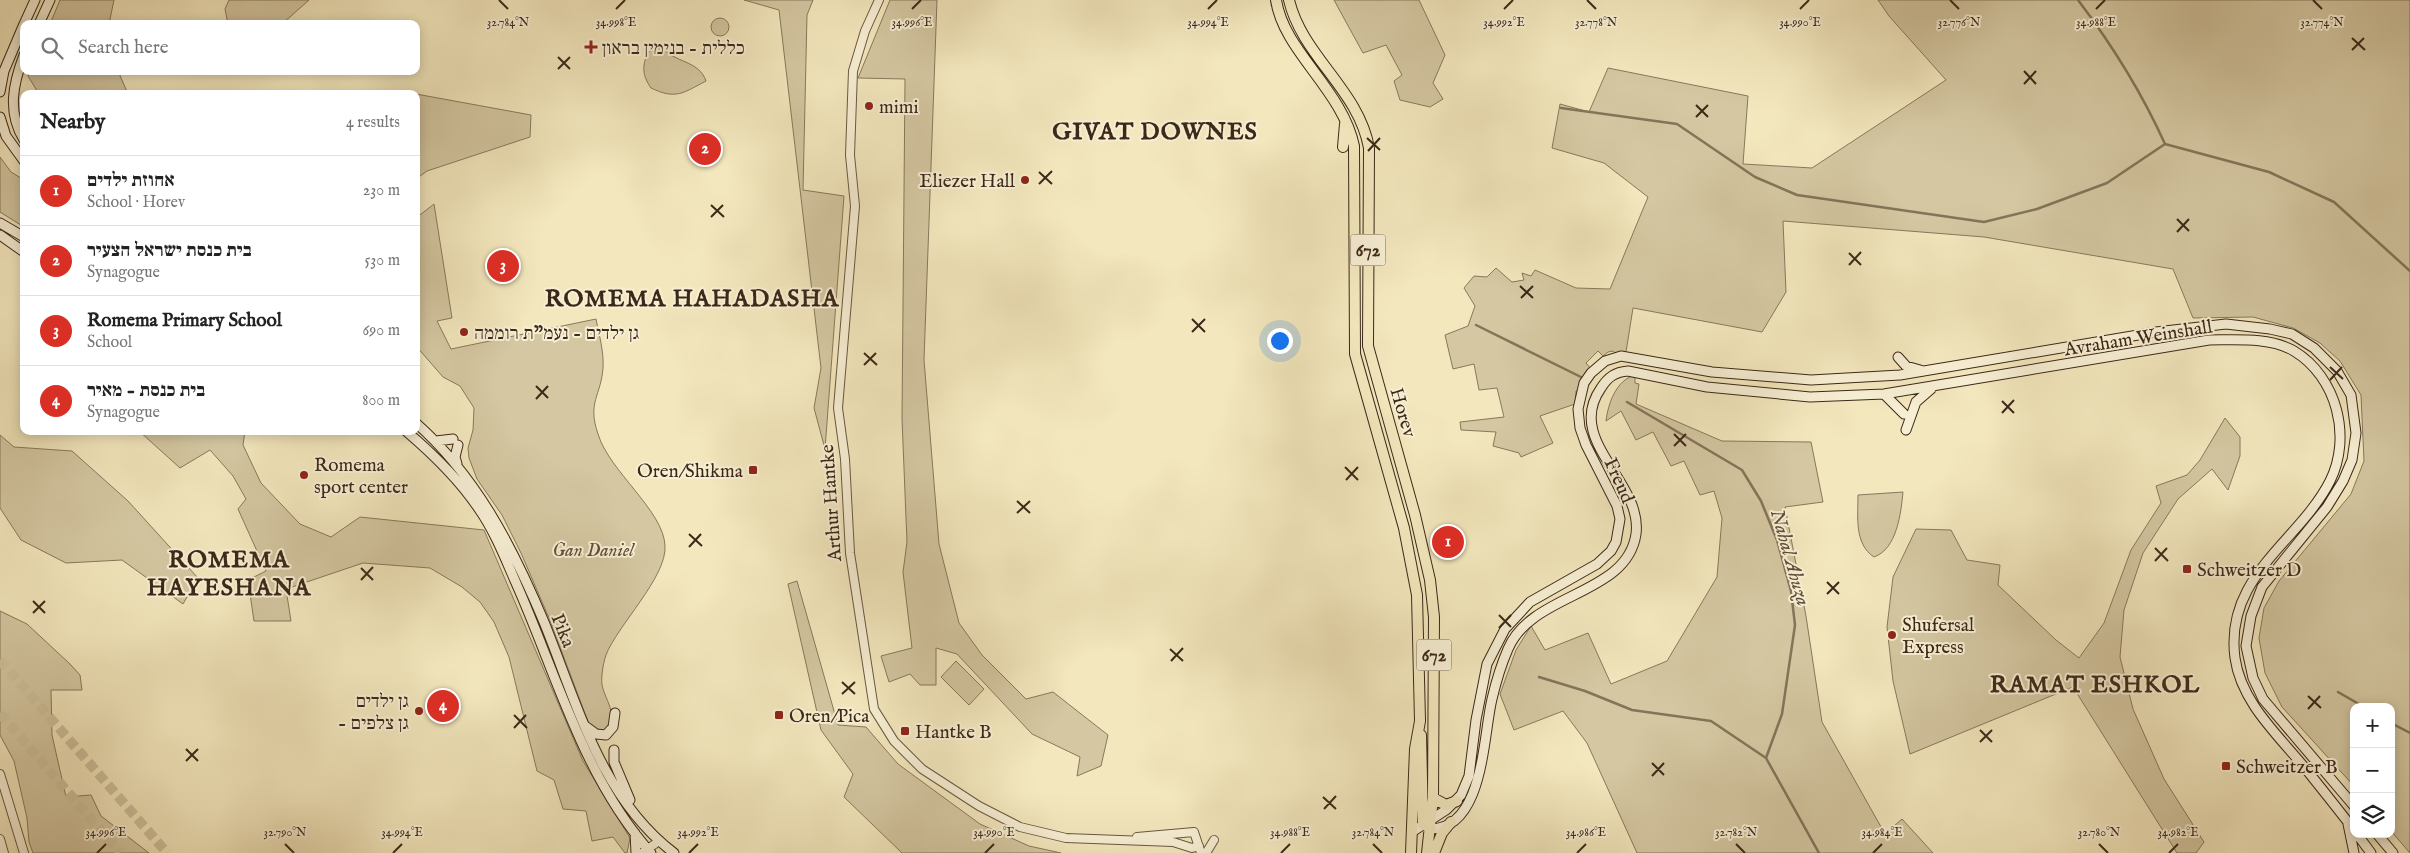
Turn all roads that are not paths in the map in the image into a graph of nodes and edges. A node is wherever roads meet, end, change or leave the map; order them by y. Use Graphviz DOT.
graph roads {
  1 [pos="35,0"];
  2 [pos="50,0"];
  3 [pos="879,0"];
  4 [pos="1276,0"];
  5 [pos="1289,0"];
  6 [pos="26,20"];
  7 [pos="41,20"];
  8 [pos="20,33"];
  9 [pos="20,66"];
  10 [pos="0,92"];
  11 [pos="1343,113"];
  12 [pos="0,118"];
  13 [pos="20,131"];
  14 [pos="1344,147"];
  15 [pos="20,155"];
  16 [pos="0,223"];
  17 [pos="0,235"];
  18 [pos="20,235"];
  19 [pos="20,249"];
  20 [pos="1898,357"];
  21 [pos="1925,371"];
  22 [pos="1900,375"];
  23 [pos="1936,387"];
  24 [pos="1902,392"];
  25 [pos="1884,394"];
  26 [pos="1904,414"];
  27 [pos="420,426"];
  28 [pos="1906,430"];
  29 [pos="410,435"];
  30 [pos="436,440"];
  31 [pos="458,464"];
  32 [pos="615,713"];
  33 [pos="1420,721"];
  34 [pos="582,722"];
  35 [pos="614,750"];
  36 [pos="0,774"];
  37 [pos="1433,798"];
  38 [pos="1457,801"];
  39 [pos="2350,801"];
  40 [pos="634,812"];
  41 [pos="2347,821"];
  42 [pos="1452,822"];
  43 [pos="1428,824"];
  44 [pos="2350,825"];
  45 [pos="635,832"];
  46 [pos="1412,832"];
  47 [pos="0,838"];
  48 [pos="2360,838"];
  49 [pos="2381,838"];
  50 [pos="1126,839"];
  51 [pos="1214,840"];
  52 [pos="659,842"];
  53 [pos="1196,850"];
  54 [pos="649,852"];
  55 [pos="4,853"];
  56 [pos="24,853"];
  57 [pos="636,853"];
  58 [pos="674,853"];
  59 [pos="1206,853"];
  60 [pos="1411,853"];
  61 [pos="1427,853"];
  62 [pos="1434,853"];
  63 [pos="2354,853"];
  64 [pos="2371,853"];
  65 [pos="2393,853"];
  1 -- 6 [label="main road"];
  2 -- 7 [label="main road"];
  3 -- 50 [label="street, Arthur Hantke"];
  4 -- 11 [label="main road, Horev / 672"];
  5 -- 37 [label="main road, Horev / 672"];
  8 -- 10 [label="main road"];
  9 -- 13 [label="main road"];
  11 -- 14 [label="main road"];
  11 -- 33 [label="main road, Horev / 672"];
  12 -- 15 [label="main road"];
  16 -- 18 [label="main road"];
  17 -- 19 [label="main road"];
  20 -- 21 [label="main road"];
  21 -- 22 [label="main road, Avraham Weinshall"];
  21 -- 39 [label="main road, Avraham Weinshall"];
  22 -- 38 [label="main road, Freud"];
  23 -- 24 [label="main road, Avraham Weinshall"];
  23 -- 28 [label="main road"];
  23 -- 41 [label="main road, Avraham Weinshall"];
  24 -- 25 [label="main road, Freud"];
  25 -- 26 [label="main road"];
  25 -- 42 [label="main road, Freud"];
  27 -- 30 [label="main road, Pika"];
  29 -- 45 [label="main road, Pika"];
  30 -- 31 [label="main road, Pika"];
  30 -- 31 [label="main road"];
  31 -- 34 [label="main road, Pika"];
  32 -- 34 [label="main road"];
  33 -- 43 [label="main road"];
  33 -- 46 [label="main road, Horev / 672"];
  34 -- 40 [label="main road, Pika"];
  35 -- 40 [label="main road"];
  36 -- 56 [label="street"];
  37 -- 38 [label="main road"];
  37 -- 43 [label="main road, Horev / 672"];
  38 -- 43 [label="main road, Freud"];
  40 -- 52 [label="main road, Pika"];
  41 -- 44 [label="main road, Avraham Weinshall"];
  41 -- 63 [label="main road"];
  42 -- 43 [label="main road, Freud"];
  42 -- 62 [label="main road"];
  43 -- 46 [label="main road, Freud"];
  43 -- 61 [label="main road, Horev / 672"];
  45 -- 54 [label="main road, Pika"];
  45 -- 57 [label="main road"];
  46 -- 60 [label="main road, Horev / 672"];
  47 -- 55 [label="street"];
  48 -- 64 [label="main road"];
  49 -- 65 [label="main road"];
  50 -- 53 [label="street, Arthur Hantke"];
  50 -- 53 [label="street, Arthur Hantke"];
  51 -- 59 [label="street"];
  52 -- 54 [label="street"];
  52 -- 58 [label="main road, Pika"];
}
